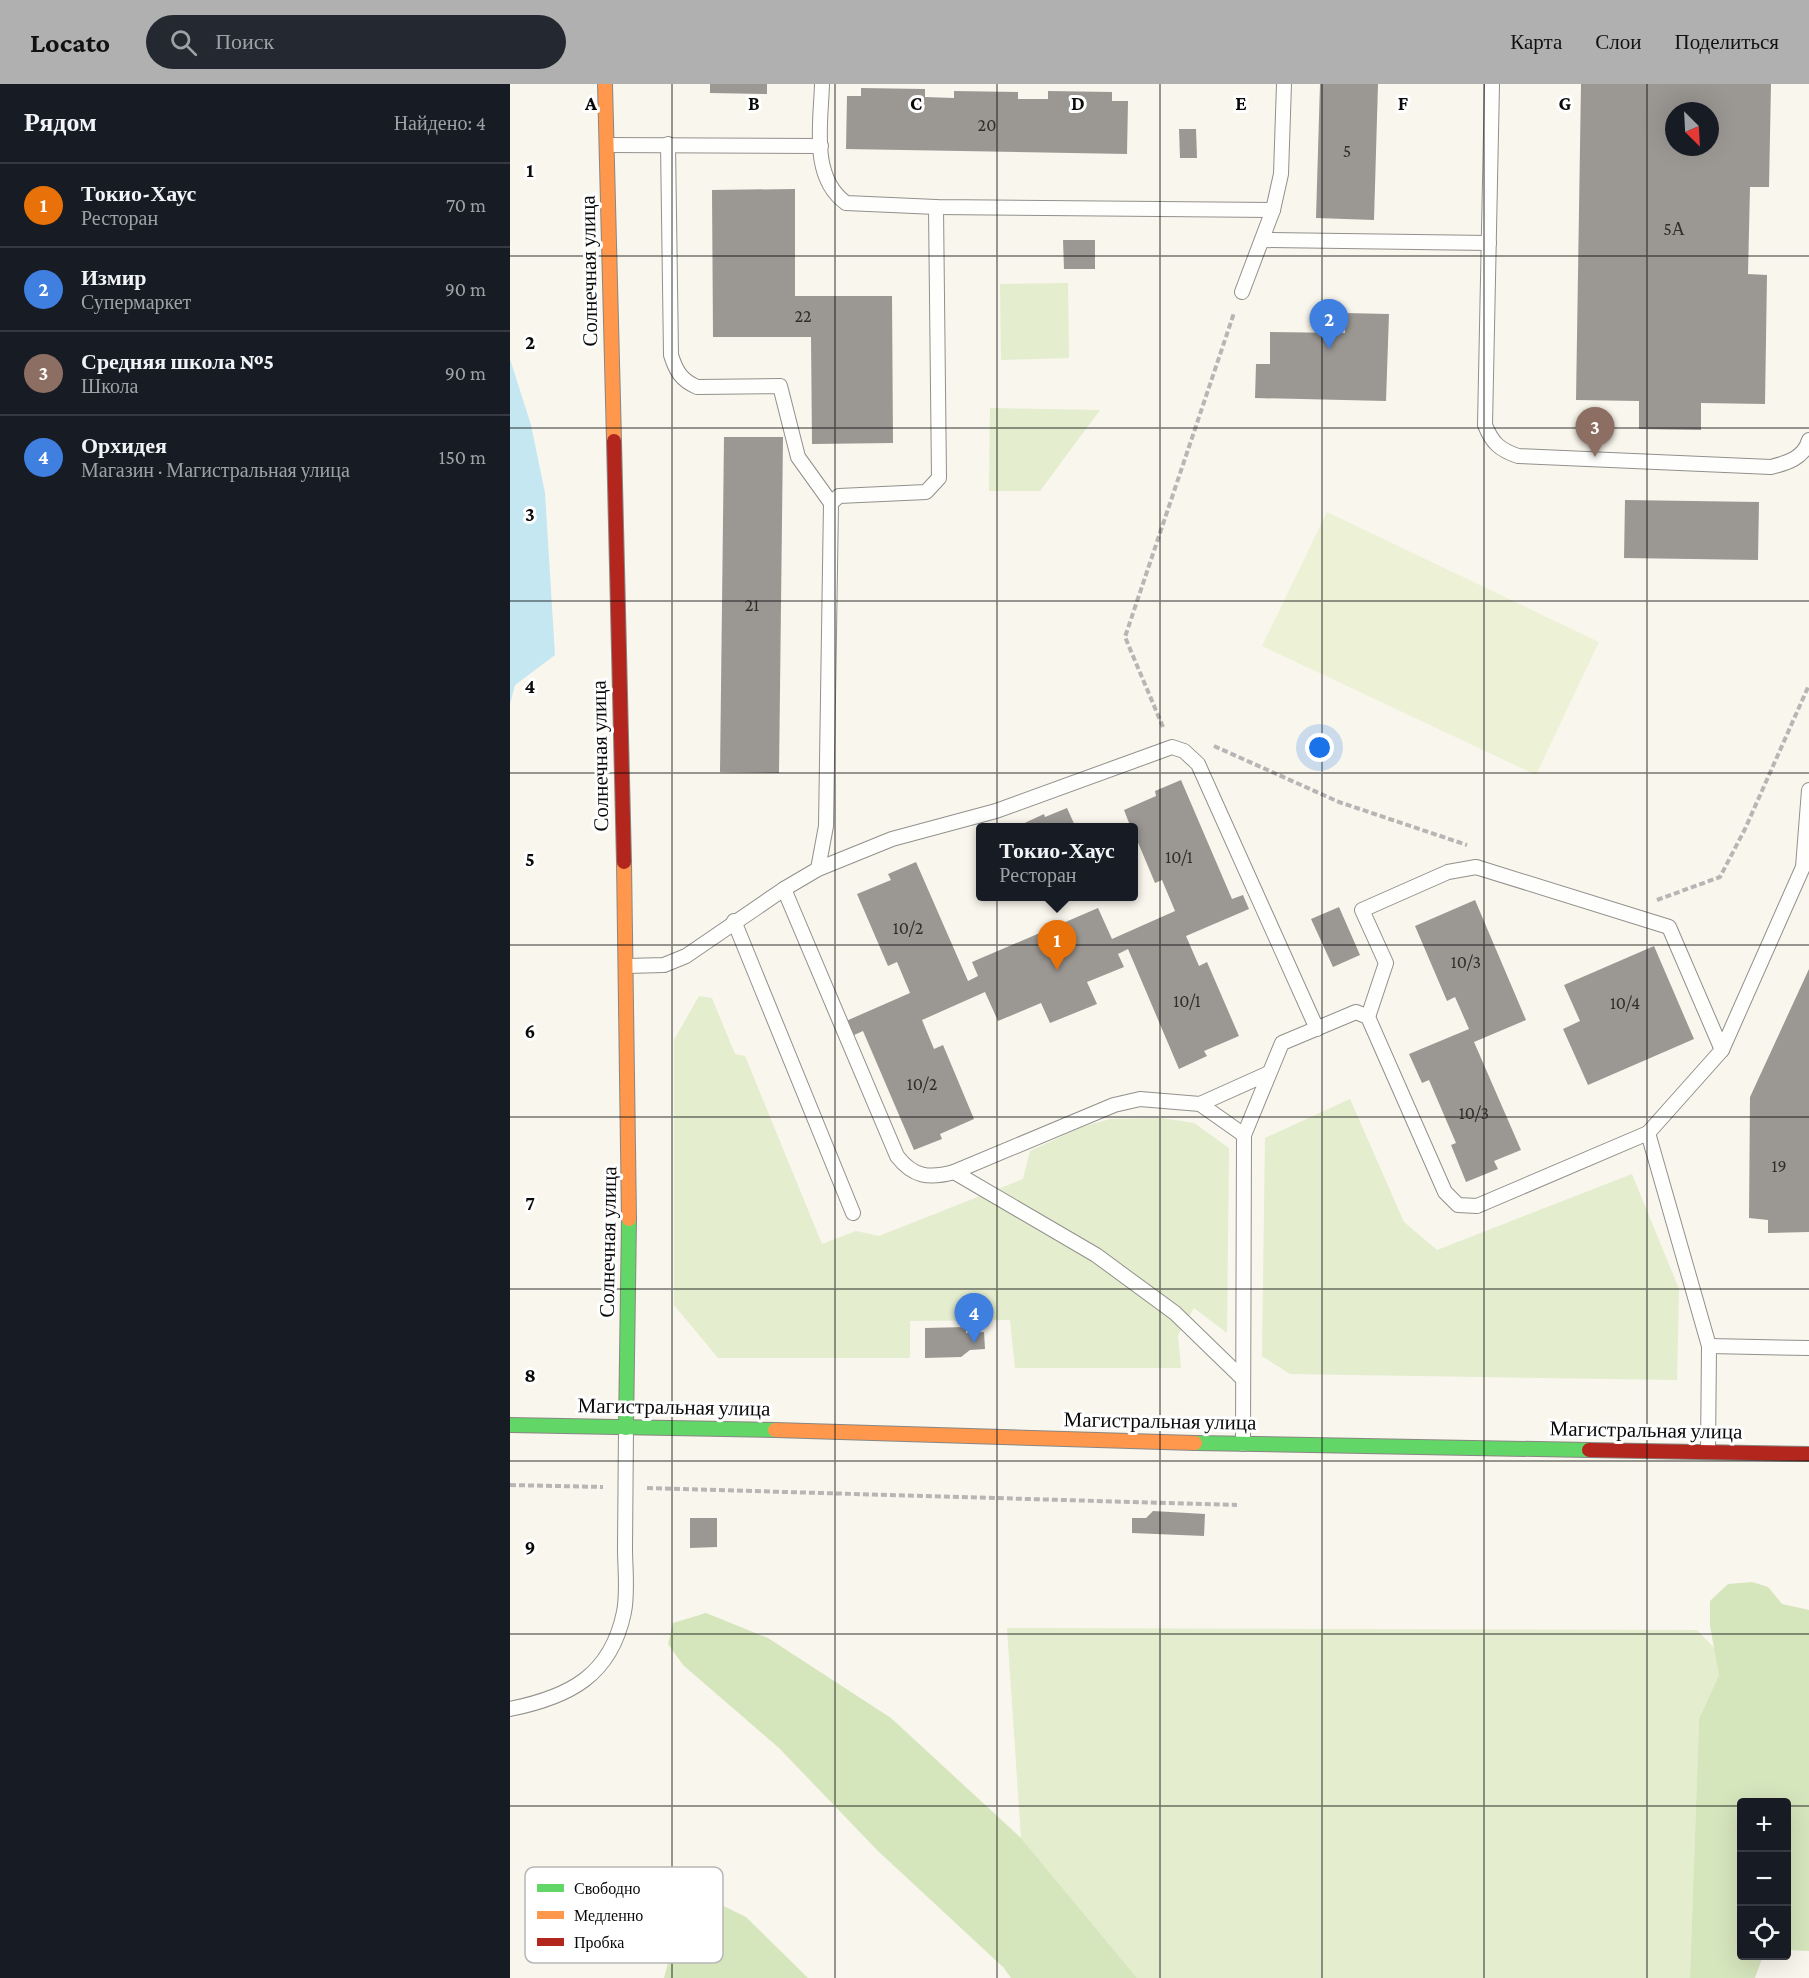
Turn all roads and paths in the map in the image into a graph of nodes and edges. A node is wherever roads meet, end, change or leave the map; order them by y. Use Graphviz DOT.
graph roads {
  1 [pos="605,84"];
  2 [pos="822,84"];
  3 [pos="1284,84"];
  4 [pos="1492,84"];
  5 [pos="668,144"];
  6 [pos="607,145"];
  7 [pos="820,146"];
  8 [pos="936,207"];
  9 [pos="1273,210"];
  10 [pos="1262,240"];
  11 [pos="1489,243"];
  12 [pos="1242,292"];
  13 [pos="1809,440"];
  14 [pos="831,503"];
  15 [pos="1809,685"];
  16 [pos="1162,724"];
  17 [pos="1172,728"];
  18 [pos="1210,745"];
  19 [pos="1172,747"];
  20 [pos="1809,790"];
  21 [pos="1475,847"];
  22 [pos="818,869"];
  23 [pos="784,889"];
  24 [pos="1652,902"];
  25 [pos="734,921"];
  26 [pos="627,966"];
  27 [pos="1368,1017"];
  28 [pos="1317,1029"];
  29 [pos="1722,1050"];
  30 [pos="1269,1073"];
  31 [pos="1200,1104"];
  32 [pos="1648,1133"];
  33 [pos="1244,1135"];
  34 [pos="954,1172"];
  35 [pos="853,1213"];
  36 [pos="1709,1346"];
  37 [pos="1809,1348"];
  38 [pos="1243,1379"];
  39 [pos="510,1425"];
  40 [pos="626,1428"];
  41 [pos="1243,1444"];
  42 [pos="1708,1452"];
  43 [pos="1809,1454"];
  44 [pos="510,1485"];
  45 [pos="626,1487"];
  46 [pos="1237,1505"];
  47 [pos="510,1708"];
  1 -- 6 [label="street, Солнечная улица"];
  2 -- 7 [label="lane"];
  3 -- 9 [label="lane"];
  4 -- 11 [label="lane"];
  5 -- 6 [label="lane"];
  5 -- 7 [label="lane"];
  5 -- 14 [label="lane"];
  6 -- 26 [label="street, Солнечная улица"];
  7 -- 8 [label="lane"];
  8 -- 9 [label="lane"];
  8 -- 14 [label="lane"];
  9 -- 10 [label="lane"];
  10 -- 11 [label="lane"];
  10 -- 12 [label="lane"];
  11 -- 13 [label="lane"];
  12 -- 16 [label="path"];
  14 -- 22 [label="lane"];
  15 -- 24 [label="path"];
  16 -- 17 [label="path"];
  16 -- 19 [label="path"];
  18 -- 21 [label="path"];
  19 -- 22 [label="lane"];
  19 -- 28 [label="lane"];
  20 -- 29 [label="lane"];
  22 -- 23 [label="lane"];
  23 -- 25 [label="lane"];
  23 -- 34 [label="lane"];
  25 -- 26 [label="lane"];
  25 -- 35 [label="lane"];
  26 -- 40 [label="street, Солнечная улица"];
  27 -- 28 [label="lane"];
  27 -- 29 [label="lane"];
  27 -- 32 [label="lane"];
  28 -- 30 [label="lane"];
  29 -- 32 [label="lane"];
  30 -- 31 [label="lane"];
  30 -- 33 [label="lane"];
  31 -- 33 [label="lane"];
  31 -- 34 [label="lane"];
  32 -- 36 [label="lane"];
  33 -- 38 [label="lane"];
  34 -- 38 [label="lane"];
  36 -- 37 [label="lane"];
  36 -- 42 [label="lane"];
  38 -- 41 [label="lane"];
  39 -- 40 [label="street, Магистральная улица"];
  40 -- 41 [label="street, Магистральная улица"];
  40 -- 45 [label="lane"];
  41 -- 42 [label="street, Магистральная улица"];
  42 -- 43 [label="street, Магистральная улица"];
  44 -- 45 [label="path"];
  45 -- 46 [label="path"];
  45 -- 47 [label="lane"];
}
